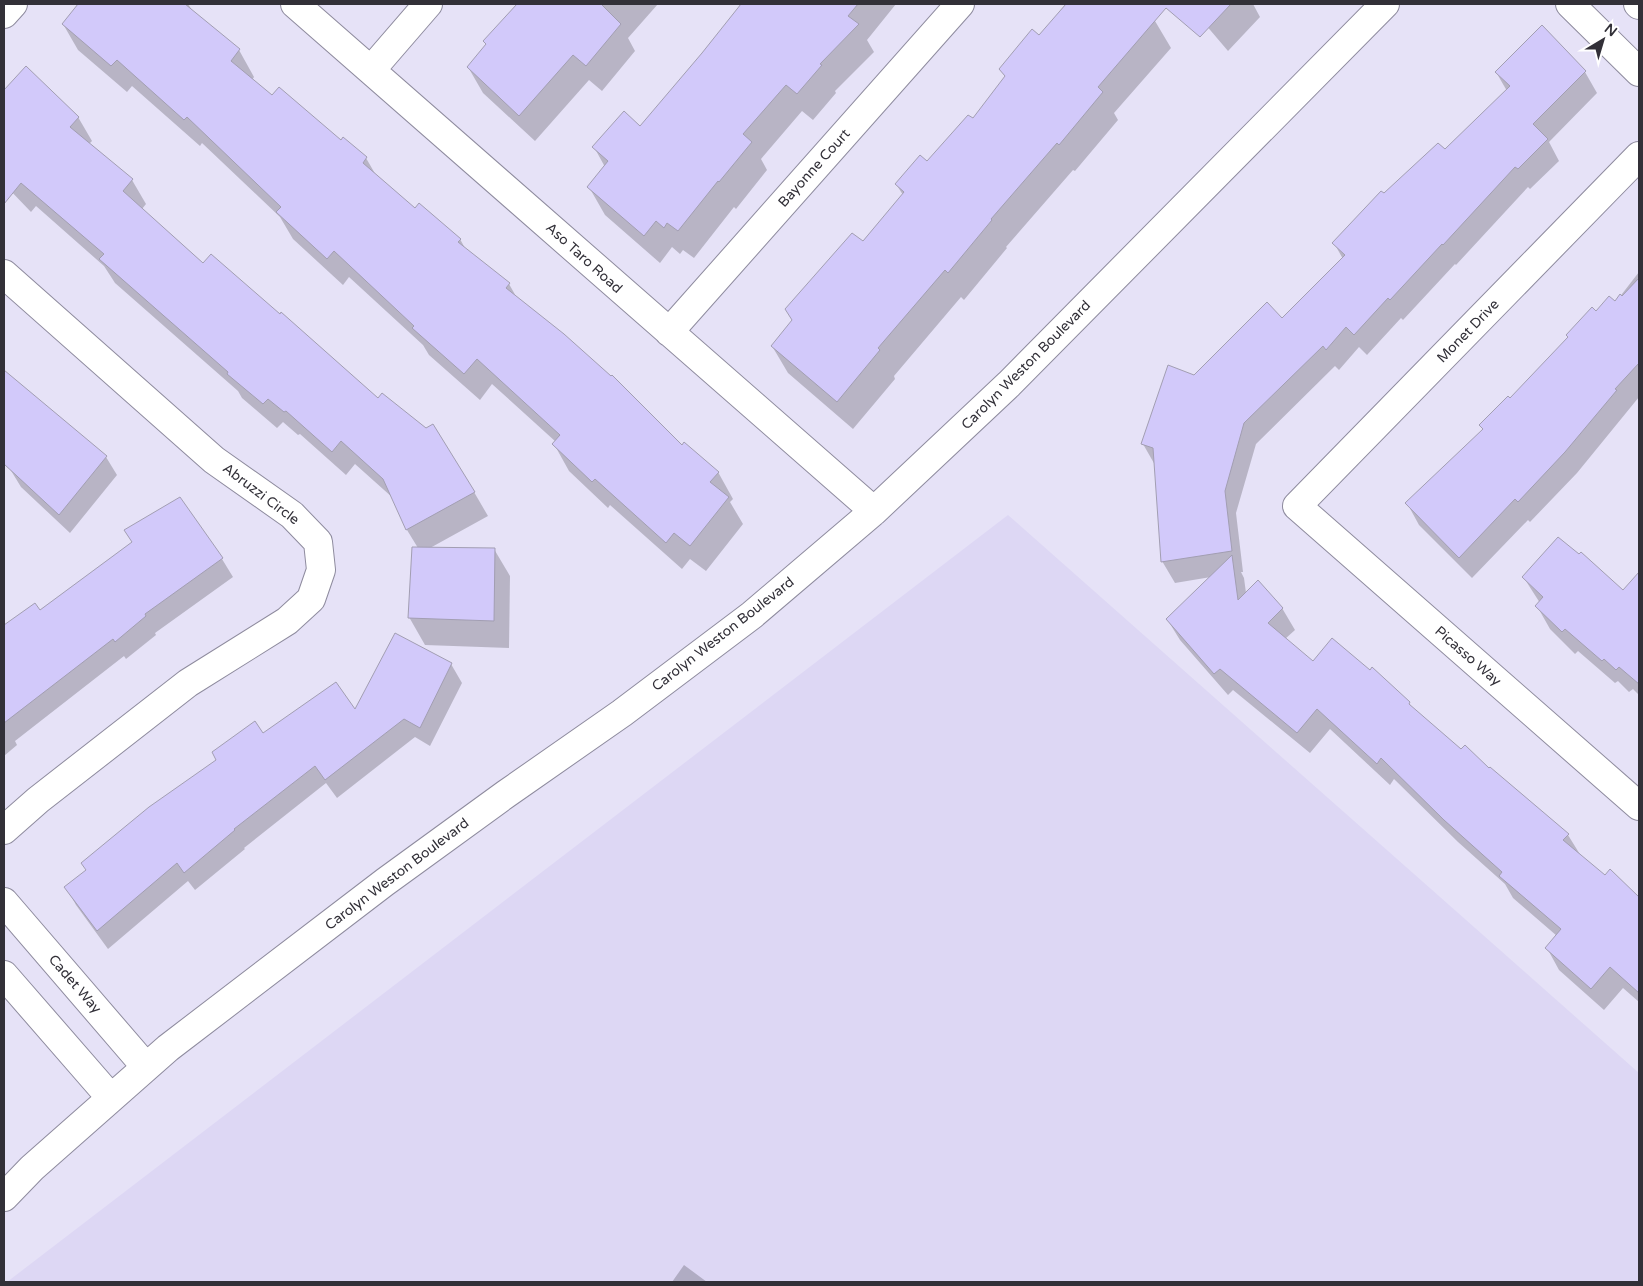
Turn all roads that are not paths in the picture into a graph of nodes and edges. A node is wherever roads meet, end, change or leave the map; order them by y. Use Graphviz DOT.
graph roads {
  1 [pos="13,4"];
  2 [pos="295,4"];
  3 [pos="428,4"];
  4 [pos="960,4"];
  5 [pos="1385,4"];
  6 [pos="1570,4"];
  7 [pos="4,14"];
  8 [pos="371,70"];
  9 [pos="1639,72"];
  10 [pos="1639,156"];
  11 [pos="4,274"];
  12 [pos="669,332"];
  13 [pos="1297,506"];
  14 [pos="874,511"];
  15 [pos="1639,806"];
  16 [pos="4,830"];
  17 [pos="4,902"];
  18 [pos="4,975"];
  19 [pos="146,1067"];
  20 [pos="111,1098"];
  21 [pos="4,1197"];
  1 -- 7 [label="street"];
  2 -- 8 [label="street, Aso Taro Road"];
  3 -- 8 [label="street"];
  4 -- 12 [label="street, Bayonne Court"];
  5 -- 14 [label="street, Carolyn Weston Boulevard"];
  6 -- 9 [label="street"];
  8 -- 12 [label="street, Aso Taro Road"];
  10 -- 13 [label="street, Monet Drive"];
  11 -- 16 [label="street, Abruzzi Circle"];
  12 -- 14 [label="street, Aso Taro Road"];
  13 -- 15 [label="street, Picasso Way"];
  14 -- 19 [label="street, Carolyn Weston Boulevard"];
  17 -- 19 [label="street, Cadet Way"];
  18 -- 20 [label="street"];
  19 -- 20 [label="street, Carolyn Weston Boulevard"];
  20 -- 21 [label="street, Carolyn Weston Boulevard"];
}
